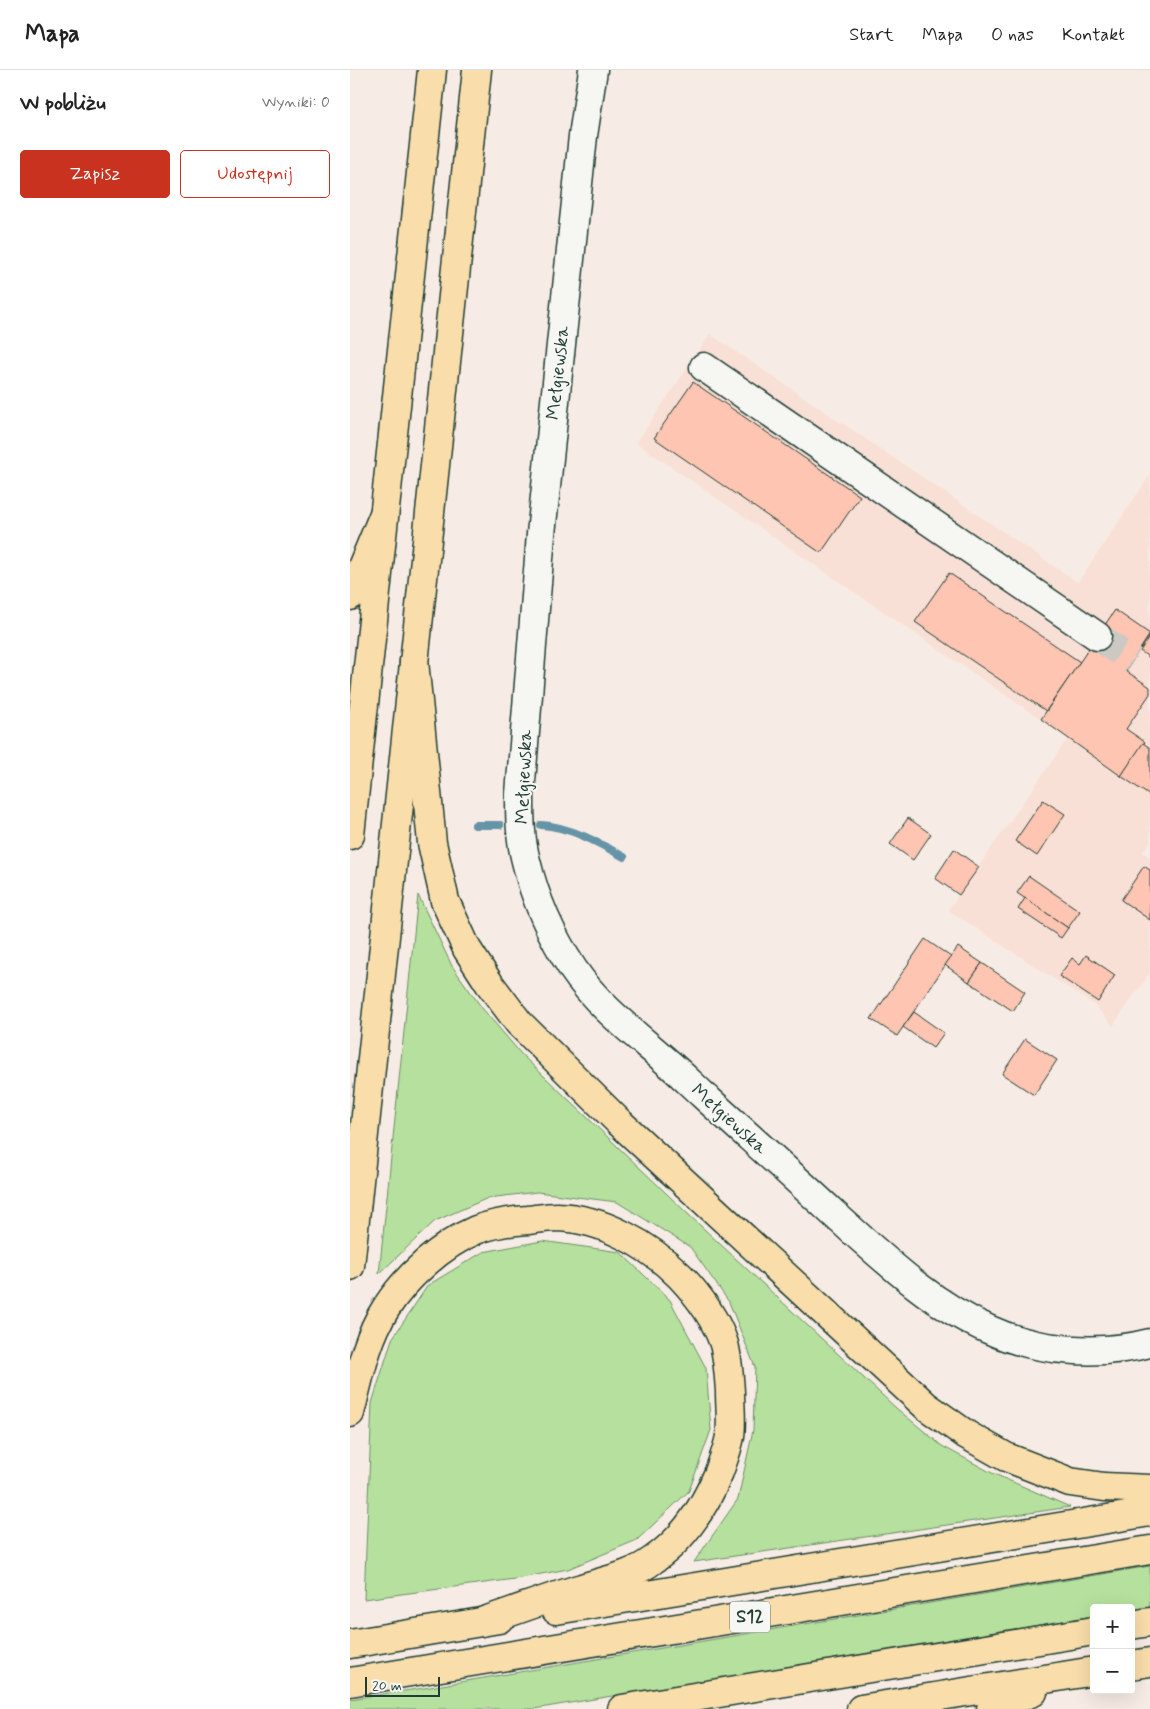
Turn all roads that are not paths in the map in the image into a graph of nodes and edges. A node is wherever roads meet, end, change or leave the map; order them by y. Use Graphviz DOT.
graph roads {
  1 [pos="432,70"];
  2 [pos="477,70"];
  3 [pos="593,70"];
  4 [pos="704,367"];
  5 [pos="384,514"];
  6 [pos="350,596"];
  7 [pos="1097,636"];
  8 [pos="414,661"];
  9 [pos="350,835"];
  10 [pos="350,1266"];
  11 [pos="1150,1343"];
  12 [pos="350,1413"];
  13 [pos="1150,1489"];
  14 [pos="1150,1512"];
  15 [pos="1150,1550"];
  16 [pos="481,1622"];
  17 [pos="1150,1622"];
  18 [pos="1135,1624"];
  19 [pos="1090,1632"];
  20 [pos="350,1644"];
  21 [pos="1150,1662"];
  22 [pos="1135,1664"];
  23 [pos="1086,1672"];
  24 [pos="350,1682"];
  25 [pos="622,1709"];
  26 [pos="861,1709"];
  27 [pos="991,1709"];
  1 -- 5 [label="main road"];
  2 -- 8 [label="main road"];
  3 -- 11 [label="street, Mełgiewska"];
  4 -- 7 [label="street"];
  5 -- 6 [label="main road"];
  5 -- 9 [label="main road"];
  8 -- 10 [label="main road"];
  8 -- 13 [label="main road"];
  12 -- 16 [label="main road"];
  14 -- 16 [label="main road"];
  15 -- 24 [label="main road, S12"];
  16 -- 20 [label="main road"];
  17 -- 18 [label="main road"];
  19 -- 25 [label="main road"];
  21 -- 22 [label="main road"];
  23 -- 26 [label="main road"];
  23 -- 27 [label="main road"];
}
